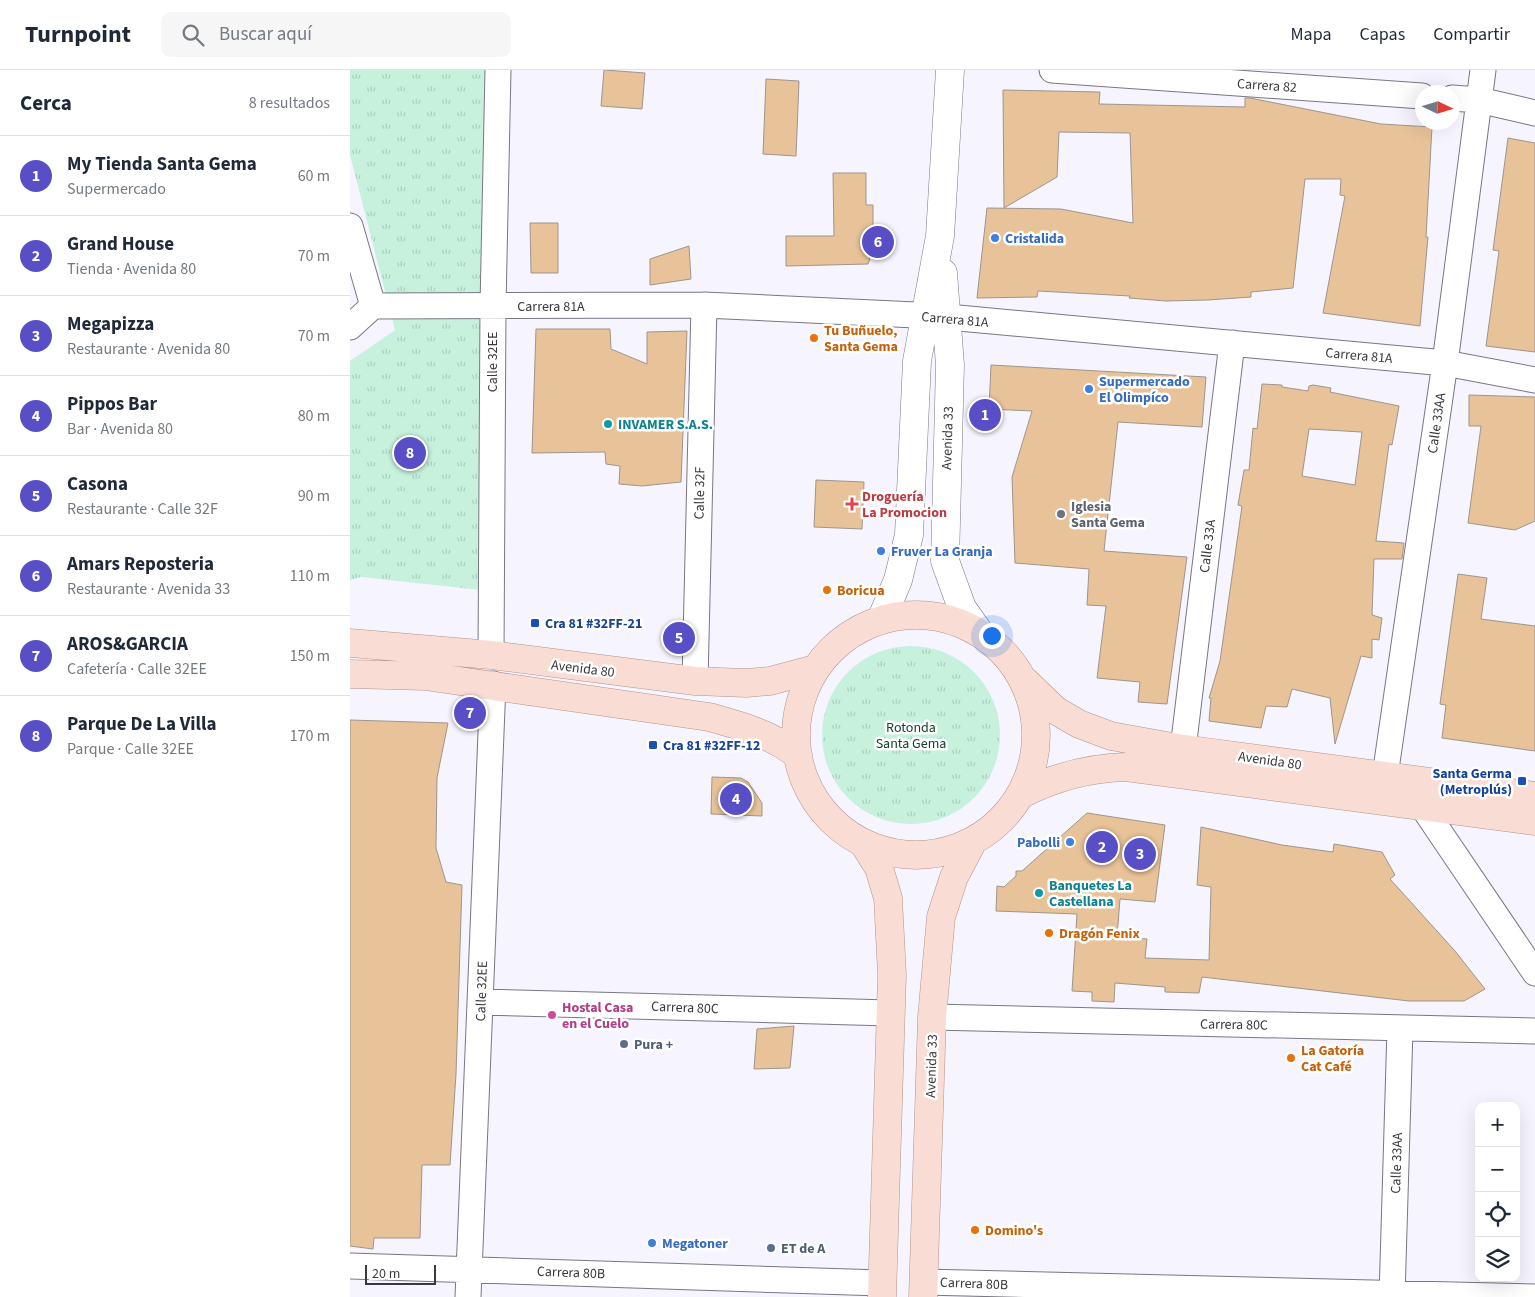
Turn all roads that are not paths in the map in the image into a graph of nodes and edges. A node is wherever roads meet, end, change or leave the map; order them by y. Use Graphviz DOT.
graph roads {
  1 [pos="498,70"];
  2 [pos="950,70"];
  3 [pos="1052,70"];
  4 [pos="1483,70"];
  5 [pos="1415,96"];
  6 [pos="1460,99"];
  7 [pos="1479,100"];
  8 [pos="1535,114"];
  9 [pos="350,226"];
  10 [pos="704,305"];
  11 [pos="373,306"];
  12 [pos="493,306"];
  13 [pos="936,317"];
  14 [pos="350,327"];
  15 [pos="1232,343"];
  16 [pos="1445,363"];
  17 [pos="1535,380"];
  18 [pos="881,620"];
  19 [pos="979,632"];
  20 [pos="350,643"];
  21 [pos="491,655"];
  22 [pos="815,669"];
  23 [pos="350,674"];
  24 [pos="1023,679"];
  25 [pos="695,681"];
  26 [pos="493,684"];
  27 [pos="1183,749"];
  28 [pos="798,755"];
  29 [pos="1385,776"];
  30 [pos="1020,795"];
  31 [pos="1535,796"];
  32 [pos="1422,806"];
  33 [pos="1535,820"];
  34 [pos="973,841"];
  35 [pos="864,844"];
  36 [pos="1535,973"];
  37 [pos="480,1002"];
  38 [pos="890,1013"];
  39 [pos="932,1017"];
  40 [pos="1400,1028"];
  41 [pos="1535,1031"];
  42 [pos="350,1266"];
  43 [pos="469,1269"];
  44 [pos="923,1289"];
  45 [pos="882,1290"];
  46 [pos="1392,1296"];
  47 [pos="1535,1296"];
  48 [pos="468,1297"];
  1 -- 12 [label="street, Calle 32EE"];
  2 -- 13 [label="street, Avenida 33"];
  3 -- 5 [label="street, Carrera 82"];
  4 -- 7 [label="street, Calle 33AA"];
  6 -- 7 [label="street"];
  7 -- 8 [label="street"];
  7 -- 16 [label="street, Calle 33AA"];
  9 -- 11 [label="street"];
  10 -- 12 [label="street, Carrera 81A"];
  10 -- 13 [label="street, Carrera 81A"];
  10 -- 25 [label="street, Calle 32F"];
  11 -- 12 [label="street, Carrera 81A"];
  11 -- 14 [label="street"];
  12 -- 21 [label="street, Calle 32EE"];
  13 -- 15 [label="street, Carrera 81A"];
  13 -- 18 [label="street, Avenida 33"];
  13 -- 19 [label="street, Avenida 33"];
  15 -- 16 [label="street, Carrera 81A"];
  15 -- 27 [label="street, Calle 33A"];
  16 -- 17 [label="street, Carrera 81A"];
  16 -- 29 [label="street, Calle 33AA"];
  18 -- 19 [label="main road"];
  18 -- 22 [label="main road"];
  19 -- 24 [label="main road"];
  20 -- 21 [label="main road, Avenida 80"];
  21 -- 25 [label="main road, Avenida 80"];
  22 -- 25 [label="main road, Avenida 80"];
  22 -- 28 [label="main road"];
  23 -- 26 [label="main road, Avenida 80"];
  24 -- 27 [label="main road, Avenida 80"];
  24 -- 30 [label="main road"];
  26 -- 28 [label="main road, Avenida 80"];
  26 -- 37 [label="street, Calle 32EE"];
  27 -- 29 [label="main road, Avenida 80"];
  28 -- 35 [label="main road"];
  29 -- 31 [label="main road, Avenida 80"];
  30 -- 32 [label="main road, Avenida 80"];
  30 -- 34 [label="main road"];
  32 -- 33 [label="main road, Avenida 80"];
  32 -- 36 [label="street"];
  34 -- 35 [label="main road"];
  34 -- 39 [label="main road, Avenida 33"];
  35 -- 38 [label="main road"];
  37 -- 38 [label="street, Carrera 80C"];
  37 -- 43 [label="street, Calle 32EE"];
  38 -- 45 [label="main road"];
  39 -- 40 [label="street, Carrera 80C"];
  39 -- 44 [label="main road, Avenida 33"];
  40 -- 41 [label="street, Carrera 80C"];
  40 -- 46 [label="street, Calle 33AA"];
  42 -- 43 [label="street, Carrera 80B"];
  43 -- 45 [label="street, Carrera 80B"];
  43 -- 48 [label="street, Calle 32EE"];
  44 -- 46 [label="street, Carrera 80B"];
  46 -- 47 [label="street, Carrera 80B"];
}
